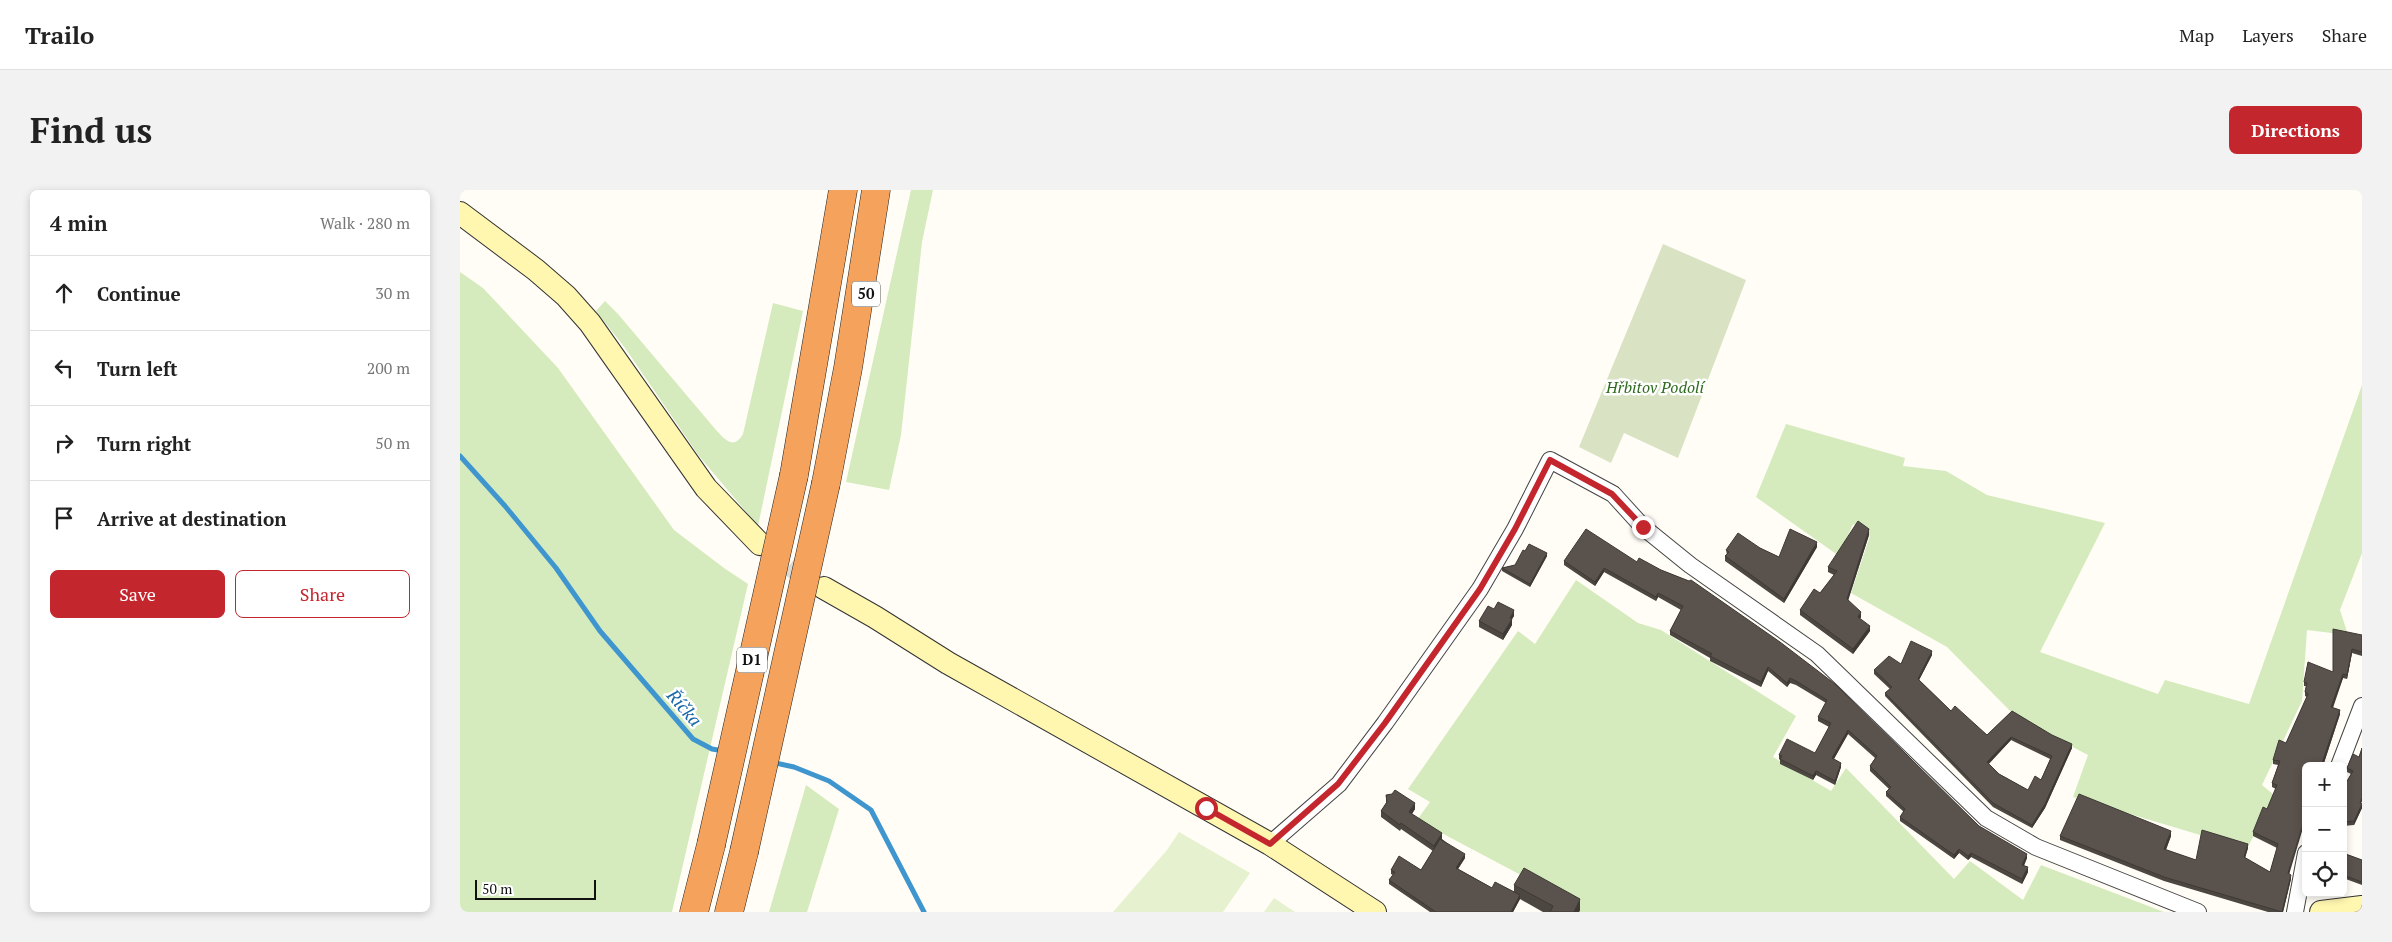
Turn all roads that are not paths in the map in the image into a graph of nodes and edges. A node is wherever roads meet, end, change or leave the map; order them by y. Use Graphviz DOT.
graph roads {
  1 [pos="843,190"];
  2 [pos="876,190"];
  3 [pos="890,190"];
  4 [pos="463,218"];
  5 [pos="848,368"];
  6 [pos="760,544"];
  7 [pos="824,588"];
  8 [pos="2362,706"];
  9 [pos="2341,762"];
  10 [pos="1270,844"];
  11 [pos="2302,874"];
  12 [pos="2362,907"];
  13 [pos="694,912"];
  14 [pos="729,912"];
  15 [pos="1375,912"];
  16 [pos="2198,912"];
  17 [pos="2295,912"];
  18 [pos="2321,912"];
  1 -- 13 [label="highway, D1, bridge"];
  2 -- 5 [label="highway, D1"];
  3 -- 5 [label="highway, 50"];
  4 -- 6 [label="street"];
  5 -- 14 [label="highway, D1, bridge"];
  7 -- 10 [label="street"];
  8 -- 9 [label="street"];
  10 -- 15 [label="street"];
  10 -- 16 [label="street"];
  11 -- 17 [label="street"];
  12 -- 18 [label="street"];
}
